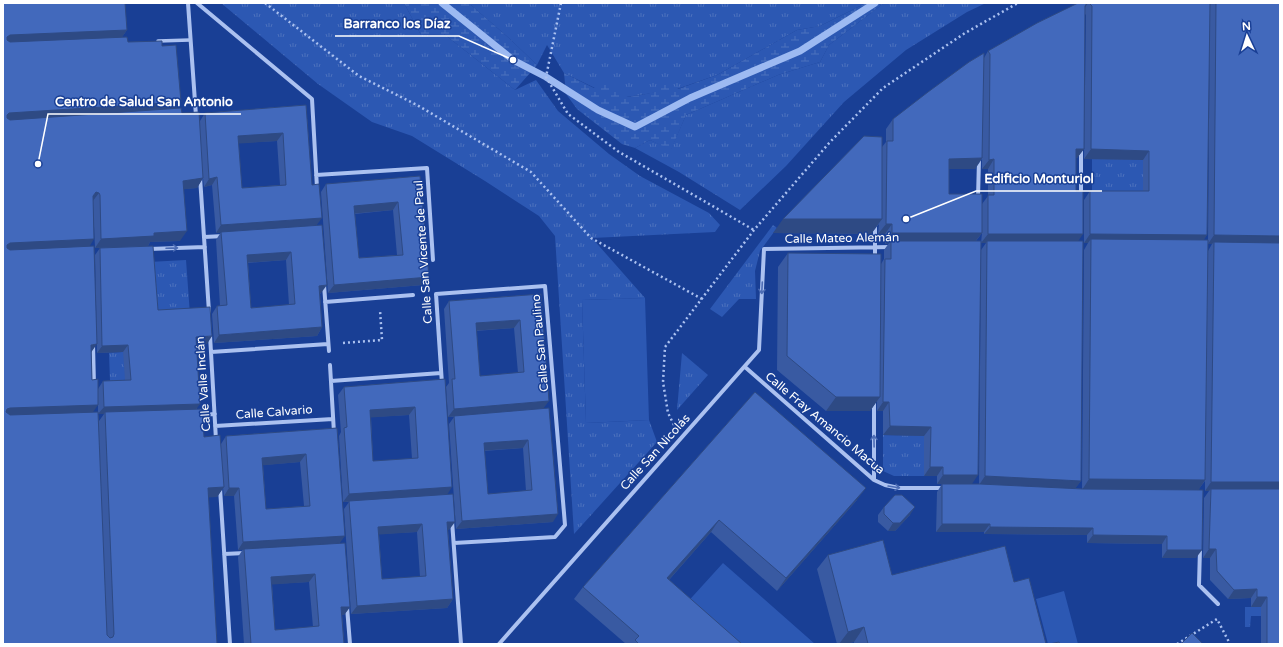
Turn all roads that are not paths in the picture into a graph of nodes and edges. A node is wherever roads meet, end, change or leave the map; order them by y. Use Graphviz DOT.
graph roads {
  1 [pos="188,3"];
  2 [pos="197,3"];
  3 [pos="190,40"];
  4 [pos="151,42"];
  5 [pos="188,113"];
  6 [pos="195,113"];
  7 [pos="196,120"];
  8 [pos="1081,143"];
  9 [pos="979,151"];
  10 [pos="200,175"];
  11 [pos="316,175"];
  12 [pos="317,190"];
  13 [pos="1081,198"];
  14 [pos="978,206"];
  15 [pos="875,223"];
  16 [pos="227,235"];
  17 [pos="204,237"];
  18 [pos="899,246"];
  19 [pos="205,247"];
  20 [pos="875,247"];
  21 [pos="144,249"];
  22 [pos="764,249"];
  23 [pos="433,260"];
  24 [pos="875,262"];
  25 [pos="324,280"];
  26 [pos="436,294"];
  27 [pos="413,295"];
  28 [pos="325,302"];
  29 [pos="209,314"];
  30 [pos="210,329"];
  31 [pos="93,338"];
  32 [pos="328,344"];
  33 [pos="329,351"];
  34 [pos="211,352"];
  35 [pos="330,365"];
  36 [pos="745,367"];
  37 [pos="441,373"];
  38 [pos="331,381"];
  39 [pos="442,389"];
  40 [pos="94,394"];
  41 [pos="874,396"];
  42 [pos="555,412"];
  43 [pos="547,413"];
  44 [pos="215,414"];
  45 [pos="191,415"];
  46 [pos="333,418"];
  47 [pos="216,426"];
  48 [pos="334,434"];
  49 [pos="217,449"];
  50 [pos="874,480"];
  51 [pos="219,486"];
  52 [pos="952,488"];
  53 [pos="451,513"];
  54 [pos="1200,539"];
  55 [pos="454,543"];
  56 [pos="248,553"];
  57 [pos="224,554"];
  58 [pos="346,599"];
  59 [pos="1218,604"];
  60 [pos="230,644"];
  61 [pos="350,644"];
  62 [pos="461,644"];
  63 [pos="499,644"];
  1 -- 3 [label="street"];
  2 -- 11 [label="street"];
  3 -- 4 [label="street"];
  3 -- 6 [label="street"];
  5 -- 6 [label="street"];
  6 -- 7 [label="street"];
  8 -- 13 [label="street"];
  9 -- 14 [label="street"];
  10 -- 17 [label="street"];
  11 -- 12 [label="street"];
  11 -- 23 [label="street, Calle San Vicente de Paul"];
  15 -- 20 [label="street"];
  16 -- 17 [label="street"];
  17 -- 19 [label="street"];
  18 -- 20 [label="street, Calle Mateo Alemán"];
  21 -- 19 [label="street, one-way"];
  19 -- 29 [label="street"];
  20 -- 22 [label="street, Calle Mateo Alemán"];
  20 -- 24 [label="street"];
  22 -- 36 [label="street, Calle San Nicolás, one-way"];
  25 -- 28 [label="street"];
  26 -- 37 [label="street, Calle San Vicente de Paul"];
  26 -- 42 [label="street, Calle San Paulino"];
  27 -- 28 [label="street, Calle San Vicente de Paul"];
  28 -- 32 [label="street"];
  30 -- 34 [label="street, Calle Valle Inclán"];
  31 -- 40 [label="street"];
  32 -- 33 [label="street"];
  32 -- 34 [label="street"];
  34 -- 44 [label="street, Calle Valle Inclán"];
  35 -- 38 [label="street"];
  36 -- 50 [label="street, Calle Fray Amancio Macua"];
  36 -- 63 [label="street, Calle San Nicolás"];
  37 -- 38 [label="street"];
  37 -- 39 [label="street, Calle San Vicente de Paul"];
  38 -- 46 [label="street"];
  50 -- 41 [label="street, one-way"];
  42 -- 43 [label="street"];
  42 -- 55 [label="street, Calle San Paulino"];
  44 -- 45 [label="street"];
  44 -- 47 [label="street, Calle Valle Inclán"];
  46 -- 47 [label="street, Calle Calvario"];
  46 -- 48 [label="street"];
  47 -- 49 [label="street, Calle Valle Inclán"];
  50 -- 52 [label="street, Calle Fray Amancio Macua, one-way"];
  51 -- 57 [label="street"];
  53 -- 55 [label="street"];
  54 -- 59 [label="street"];
  55 -- 62 [label="street"];
  56 -- 57 [label="street"];
  57 -- 60 [label="street"];
  58 -- 61 [label="street"];
}
